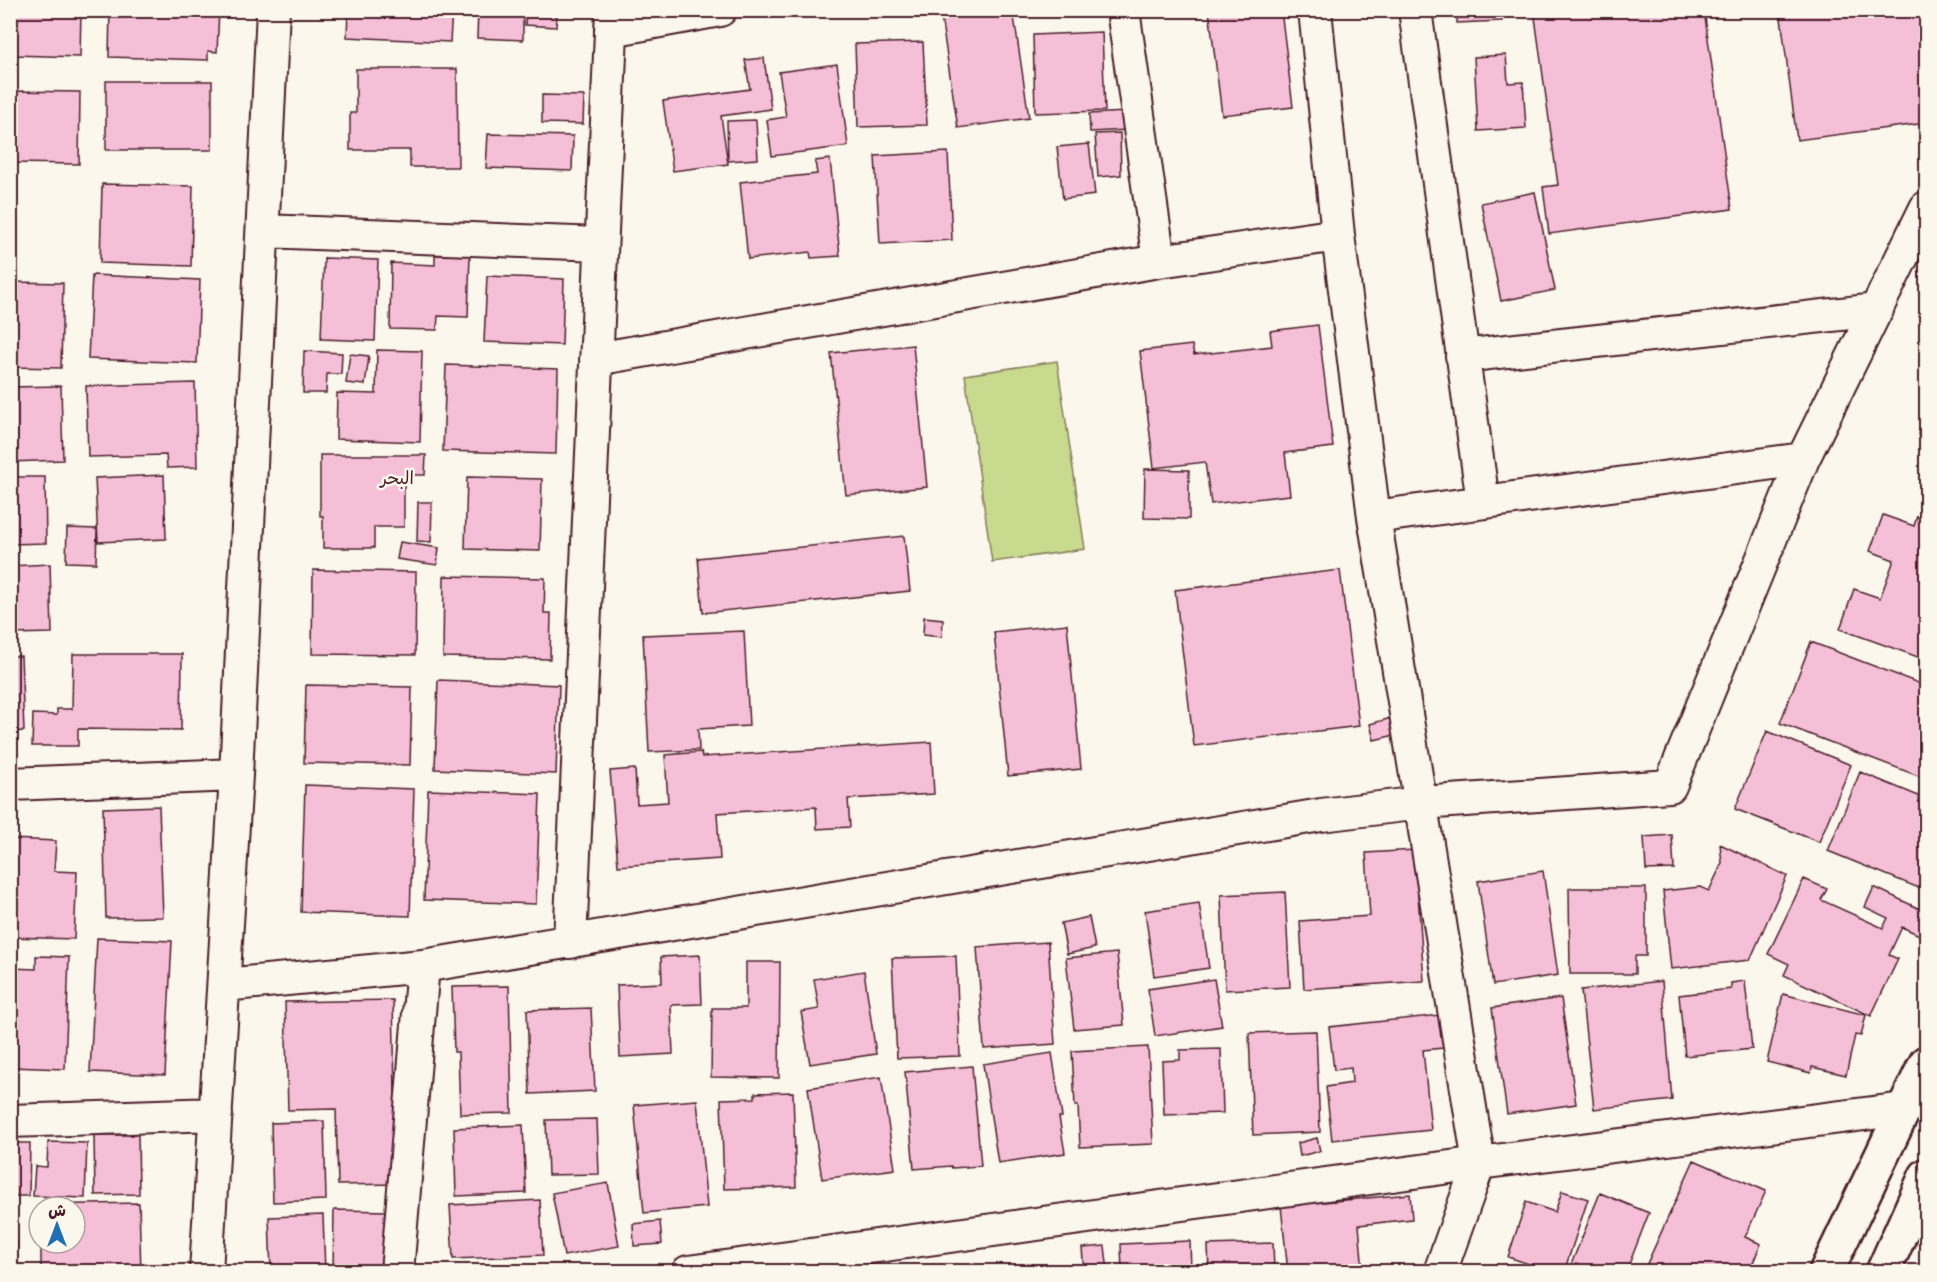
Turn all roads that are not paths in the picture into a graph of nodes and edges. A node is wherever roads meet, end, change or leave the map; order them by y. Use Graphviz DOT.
graph roads {
  1 [pos="273,10"];
  2 [pos="720,10"];
  3 [pos="1123,10"];
  4 [pos="1315,10"];
  5 [pos="1415,10"];
  6 [pos="612,20"];
  7 [pos="1923,226"];
  8 [pos="263,231"];
  9 [pos="1338,235"];
  10 [pos="601,243"];
  11 [pos="1159,261"];
  12 [pos="1877,310"];
  13 [pos="1462,356"];
  14 [pos="596,358"];
  15 [pos="1803,459"];
  16 [pos="1483,502"];
  17 [pos="1374,517"];
  18 [pos="236,774"];
  19 [pos="10,784"];
  20 [pos="1421,803"];
  21 [pos="570,942"];
  22 [pos="423,966"];
  23 [pos="224,985"];
  24 [pos="1926,1063"];
  25 [pos="1904,1108"];
  26 [pos="216,1114"];
  27 [pos="10,1122"];
  28 [pos="1479,1163"];
  29 [pos="1926,1176"];
  30 [pos="206,1272"];
  31 [pos="397,1272"];
  32 [pos="688,1272"];
  33 [pos="1440,1272"];
  34 [pos="1827,1272"];
  35 [pos="1883,1272"];
  1 -- 8 [label="street"];
  2 -- 6 [label="street"];
  3 -- 11 [label="street"];
  4 -- 9 [label="street"];
  5 -- 13 [label="street"];
  6 -- 10 [label="street"];
  7 -- 12 [label="street"];
  8 -- 10 [label="street"];
  8 -- 18 [label="street"];
  9 -- 11 [label="street"];
  9 -- 17 [label="street"];
  10 -- 14 [label="street"];
  11 -- 14 [label="street"];
  12 -- 13 [label="street"];
  12 -- 15 [label="street"];
  13 -- 16 [label="street"];
  14 -- 21 [label="street"];
  15 -- 16 [label="street"];
  15 -- 20 [label="street"];
  16 -- 17 [label="street"];
  17 -- 20 [label="street"];
  18 -- 19 [label="street"];
  18 -- 23 [label="street"];
  20 -- 21 [label="street"];
  20 -- 28 [label="street"];
  21 -- 22 [label="street"];
  22 -- 23 [label="street"];
  22 -- 31 [label="street"];
  23 -- 26 [label="street"];
  24 -- 25 [label="street"];
  25 -- 28 [label="street"];
  25 -- 34 [label="street"];
  26 -- 27 [label="street"];
  26 -- 30 [label="street"];
  28 -- 32 [label="street"];
  28 -- 33 [label="street"];
  29 -- 35 [label="street"];
}
